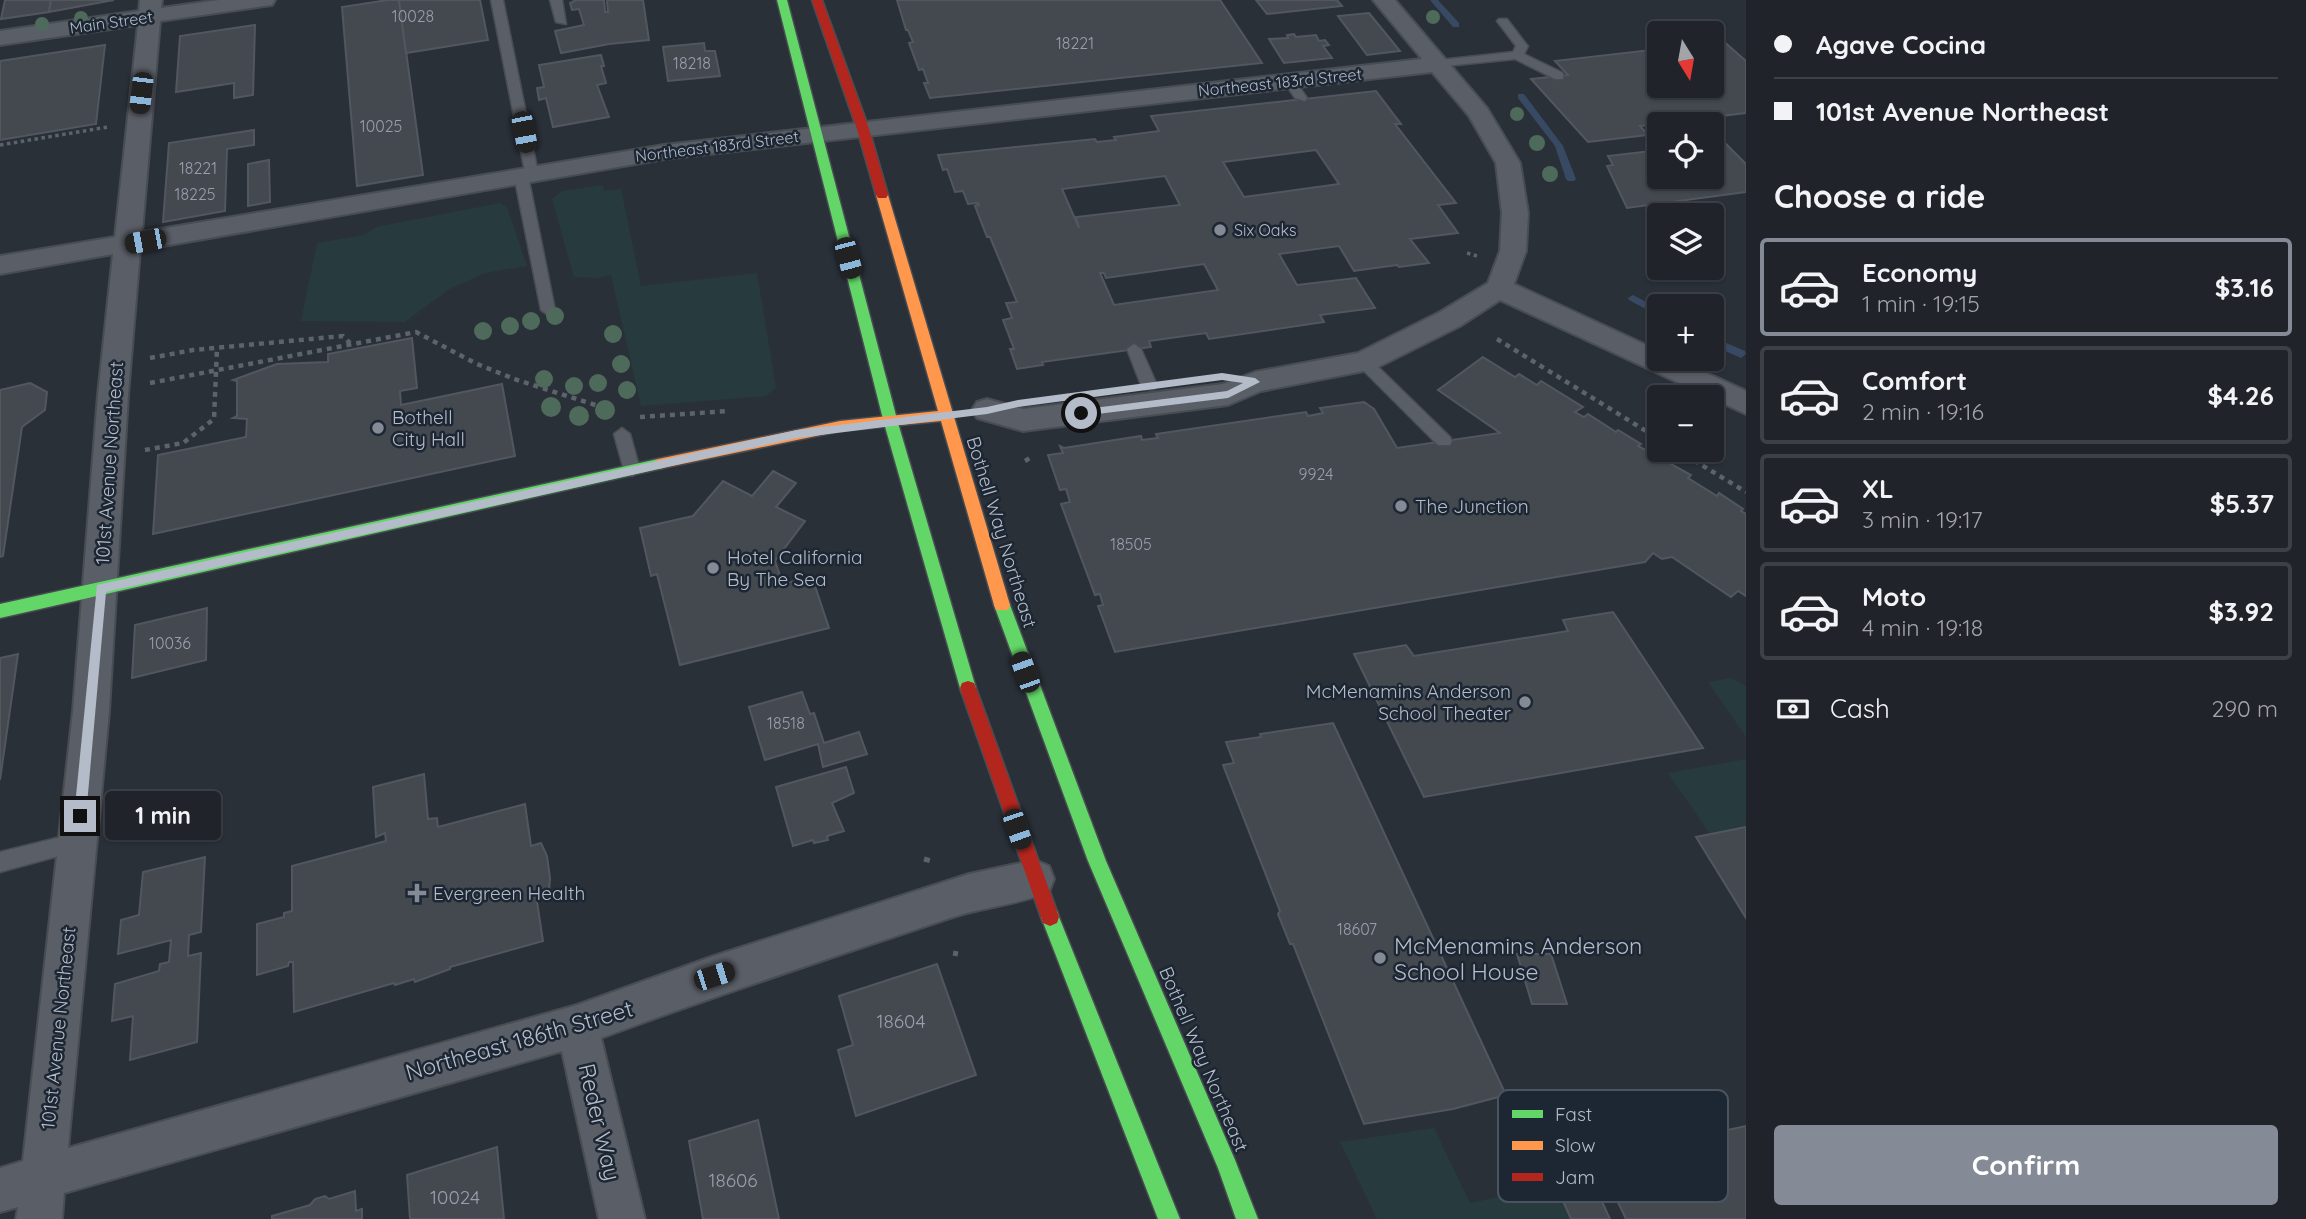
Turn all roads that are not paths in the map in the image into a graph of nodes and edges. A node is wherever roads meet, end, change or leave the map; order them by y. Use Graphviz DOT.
graph roads {
  1 [pos="264,0"];
  2 [pos="497,0"];
  3 [pos="556,0"];
  4 [pos="782,0"];
  5 [pos="817,0"];
  6 [pos="1384,0"];
  7 [pos="150,9"];
  8 [pos="1503,21"];
  9 [pos="562,22"];
  10 [pos="0,38"];
  11 [pos="1517,55"];
  12 [pos="1440,64"];
  13 [pos="1559,76"];
  14 [pos="863,129"];
  15 [pos="816,134"];
  16 [pos="527,174"];
  17 [pos="127,244"];
  18 [pos="0,265"];
  19 [pos="1499,288"];
  20 [pos="548,310"];
  21 [pos="1134,349"];
  22 [pos="1364,362"];
  23 [pos="1255,382"];
  24 [pos="1149,385"];
  25 [pos="1746,403"];
  26 [pos="987,410"];
  27 [pos="946,415"];
  28 [pos="891,423"];
  29 [pos="621,434"];
  30 [pos="1444,441"];
  31 [pos="632,470"];
  32 [pos="101,589"];
  33 [pos="0,611"];
  34 [pos="77,842"];
  35 [pos="0,862"];
  36 [pos="1035,879"];
  37 [pos="577,1026"];
  38 [pos="0,1190"];
  39 [pos="41,1199"];
  40 [pos="622,1219"];
  41 [pos="1170,1219"];
  42 [pos="1247,1219"];
  1 -- 7 [label="street, Main Street"];
  2 -- 16 [label="lane"];
  3 -- 9 [label="lane"];
  4 -- 15 [label="main road"];
  5 -- 14 [label="main road, Bothell Way Northeast"];
  6 -- 12 [label="street"];
  7 -- 10 [label="street, Main Street"];
  7 -- 17 [label="street, 101st Avenue Northeast"];
  8 -- 11 [label="lane"];
  11 -- 12 [label="lane"];
  11 -- 13 [label="lane"];
  12 -- 14 [label="street, Northeast 183rd Street"];
  12 -- 19 [label="street"];
  14 -- 15 [label="street, Northeast 183rd Street"];
  14 -- 27 [label="main road, Bothell Way Northeast"];
  15 -- 16 [label="street, Northeast 183rd Street"];
  15 -- 28 [label="main road"];
  16 -- 17 [label="street, Northeast 183rd Street"];
  16 -- 20 [label="lane"];
  17 -- 18 [label="street, Northeast 183rd Street"];
  17 -- 32 [label="street, 101st Avenue Northeast"];
  19 -- 22 [label="street"];
  19 -- 25 [label="street"];
  21 -- 24 [label="lane"];
  22 -- 23 [label="street"];
  22 -- 30 [label="lane"];
  23 -- 24 [label="street"];
  23 -- 26 [label="street"];
  24 -- 26 [label="street"];
  26 -- 27 [label="street"];
  27 -- 28 [label="main road"];
  27 -- 42 [label="main road, Bothell Way Northeast"];
  28 -- 31 [label="main road"];
  28 -- 36 [label="main road"];
  29 -- 31 [label="lane"];
  31 -- 32 [label="main road"];
  32 -- 33 [label="main road"];
  32 -- 34 [label="street, 101st Avenue Northeast"];
  34 -- 35 [label="lane"];
  34 -- 39 [label="street, 101st Avenue Northeast"];
  36 -- 37 [label="street, Northeast 186th Street"];
  36 -- 41 [label="main road"];
  37 -- 39 [label="street, Northeast 186th Street"];
  37 -- 40 [label="street, Reder Way"];
  38 -- 39 [label="street, Northeast 186th Street"];
}
